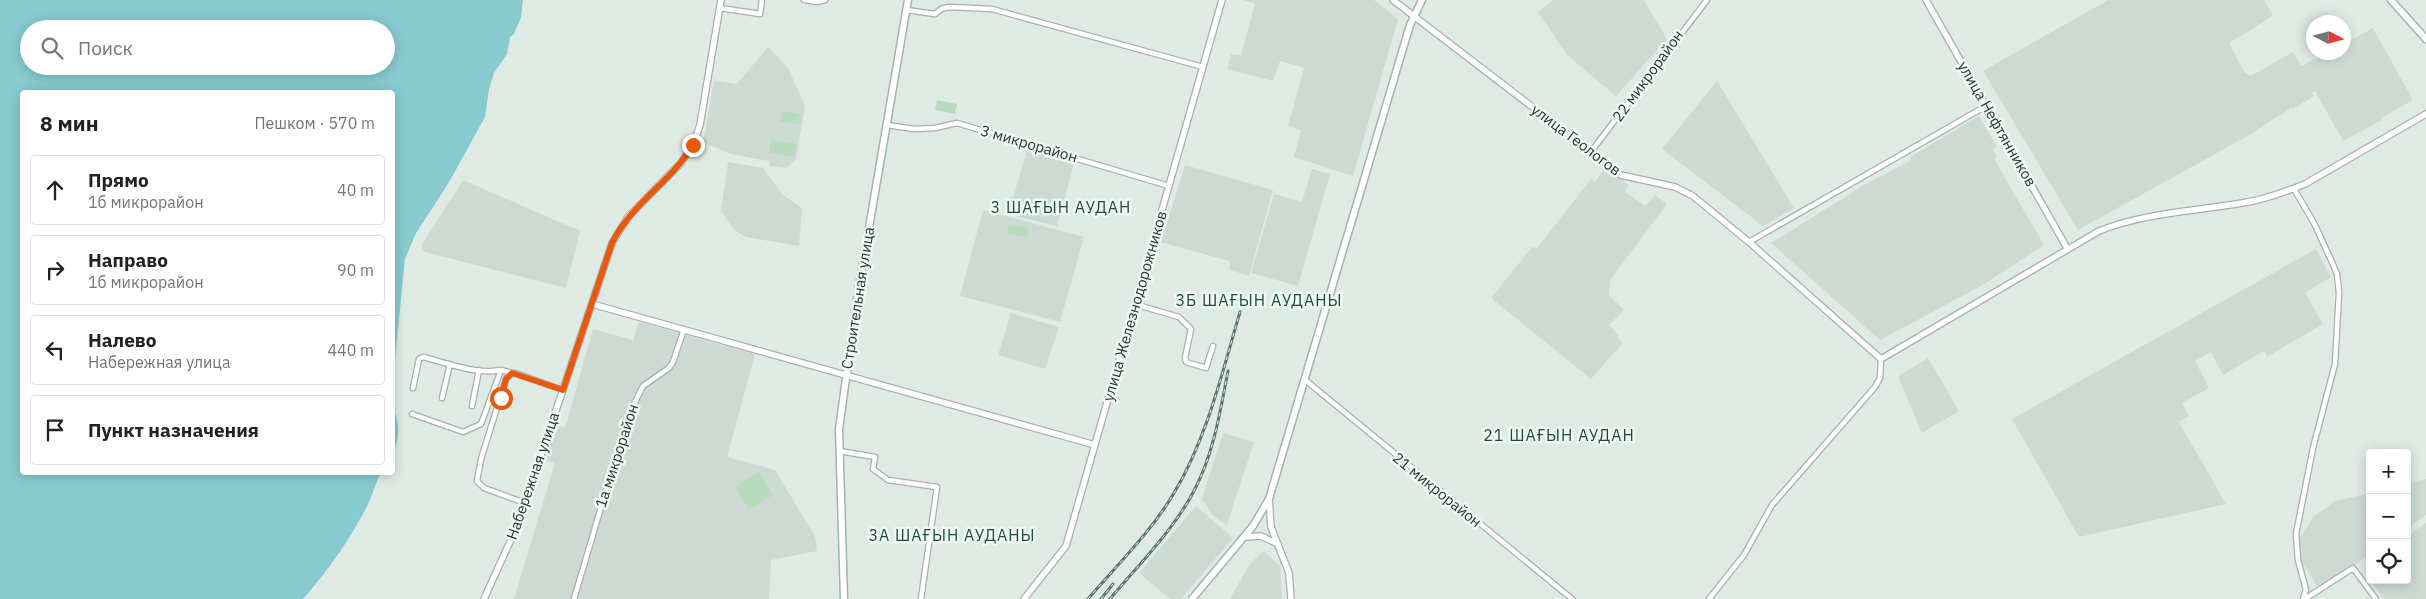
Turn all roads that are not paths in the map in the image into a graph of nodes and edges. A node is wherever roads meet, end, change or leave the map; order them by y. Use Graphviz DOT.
graph roads {
  1 [pos="721,0"];
  2 [pos="762,0"];
  3 [pos="804,0"];
  4 [pos="825,0"];
  5 [pos="908,0"];
  6 [pos="1222,0"];
  7 [pos="1393,0"];
  8 [pos="1422,0"];
  9 [pos="1706,0"];
  10 [pos="1934,0"];
  11 [pos="2391,0"];
  12 [pos="1927,2"];
  13 [pos="720,8"];
  14 [pos="906,10"];
  15 [pos="1413,15"];
  16 [pos="2426,39"];
  17 [pos="1203,67"];
  18 [pos="1986,106"];
  19 [pos="2426,114"];
  20 [pos="887,125"];
  21 [pos="1590,153"];
  22 [pos="1169,186"];
  23 [pos="2294,189"];
  24 [pos="1749,242"];
  25 [pos="2067,248"];
  26 [pos="592,304"];
  27 [pos="1134,304"];
  28 [pos="684,329"];
  29 [pos="1213,346"];
  30 [pos="1881,359"];
  31 [pos="450,364"];
  32 [pos="480,370"];
  33 [pos="501,370"];
  34 [pos="512,373"];
  35 [pos="845,375"];
  36 [pos="1304,379"];
  37 [pos="413,388"];
  38 [pos="563,390"];
  39 [pos="442,398"];
  40 [pos="472,406"];
  41 [pos="412,414"];
  42 [pos="1095,445"];
  43 [pos="839,451"];
  44 [pos="1269,499"];
  45 [pos="525,503"];
  46 [pos="1244,537"];
  47 [pos="1278,544"];
  48 [pos="2315,594"];
  49 [pos="484,599"];
  50 [pos="574,599"];
  51 [pos="844,599"];
  52 [pos="921,599"];
  53 [pos="1024,599"];
  54 [pos="1192,599"];
  55 [pos="1291,599"];
  56 [pos="1572,599"];
  57 [pos="1709,599"];
  58 [pos="2304,599"];
  59 [pos="2319,599"];
  60 [pos="2376,599"];
  1 -- 13 [label="street, Набережная улица"];
  2 -- 13 [label="street"];
  3 -- 4 [label="street"];
  5 -- 14 [label="main road, Строительная улица"];
  6 -- 17 [label="street, улица Железнодорожников"];
  7 -- 15 [label="street, улица Геологов"];
  8 -- 15 [label="main road"];
  9 -- 21 [label="street, 22 микрорайон"];
  10 -- 12 [label="street"];
  11 -- 16 [label="main road"];
  12 -- 18 [label="street, улица Нефтянников"];
  13 -- 26 [label="street, Набережная улица"];
  14 -- 17 [label="street"];
  14 -- 20 [label="main road, Строительная улица"];
  15 -- 21 [label="street, улица Геологов"];
  15 -- 36 [label="main road"];
  17 -- 22 [label="street, улица Железнодорожников"];
  18 -- 24 [label="street"];
  18 -- 25 [label="street, улица Нефтянников"];
  19 -- 23 [label="street"];
  20 -- 22 [label="street, 3 микрорайон"];
  20 -- 35 [label="main road, Строительная улица"];
  21 -- 24 [label="street, улица Геологов"];
  22 -- 27 [label="street, улица Железнодорожников"];
  23 -- 25 [label="street"];
  23 -- 58 [label="street"];
  24 -- 30 [label="street, улица Геологов"];
  25 -- 30 [label="street"];
  26 -- 28 [label="street"];
  26 -- 38 [label="street, Набережная улица"];
  27 -- 29 [label="street"];
  27 -- 42 [label="street, улица Железнодорожников"];
  28 -- 35 [label="street"];
  28 -- 50 [label="street, 1а микрорайон"];
  30 -- 57 [label="street"];
  31 -- 32 [label="street"];
  31 -- 37 [label="street"];
  31 -- 39 [label="street"];
  32 -- 33 [label="street"];
  32 -- 40 [label="street"];
  33 -- 34 [label="street"];
  33 -- 41 [label="street"];
  34 -- 38 [label="street"];
  34 -- 45 [label="street"];
  35 -- 42 [label="street"];
  35 -- 43 [label="main road, Строительная улица"];
  36 -- 44 [label="main road"];
  36 -- 56 [label="street, 21 микрорайон"];
  38 -- 45 [label="street, Набережная улица"];
  42 -- 53 [label="street, улица Железнодорожников"];
  43 -- 51 [label="main road, Строительная улица"];
  43 -- 52 [label="street"];
  44 -- 46 [label="main road"];
  44 -- 47 [label="street"];
  45 -- 49 [label="street, Набережная улица"];
  46 -- 47 [label="street"];
  46 -- 54 [label="main road"];
  47 -- 55 [label="street"];
  48 -- 58 [label="street"];
  48 -- 59 [label="street"];
  48 -- 60 [label="street"];
}
